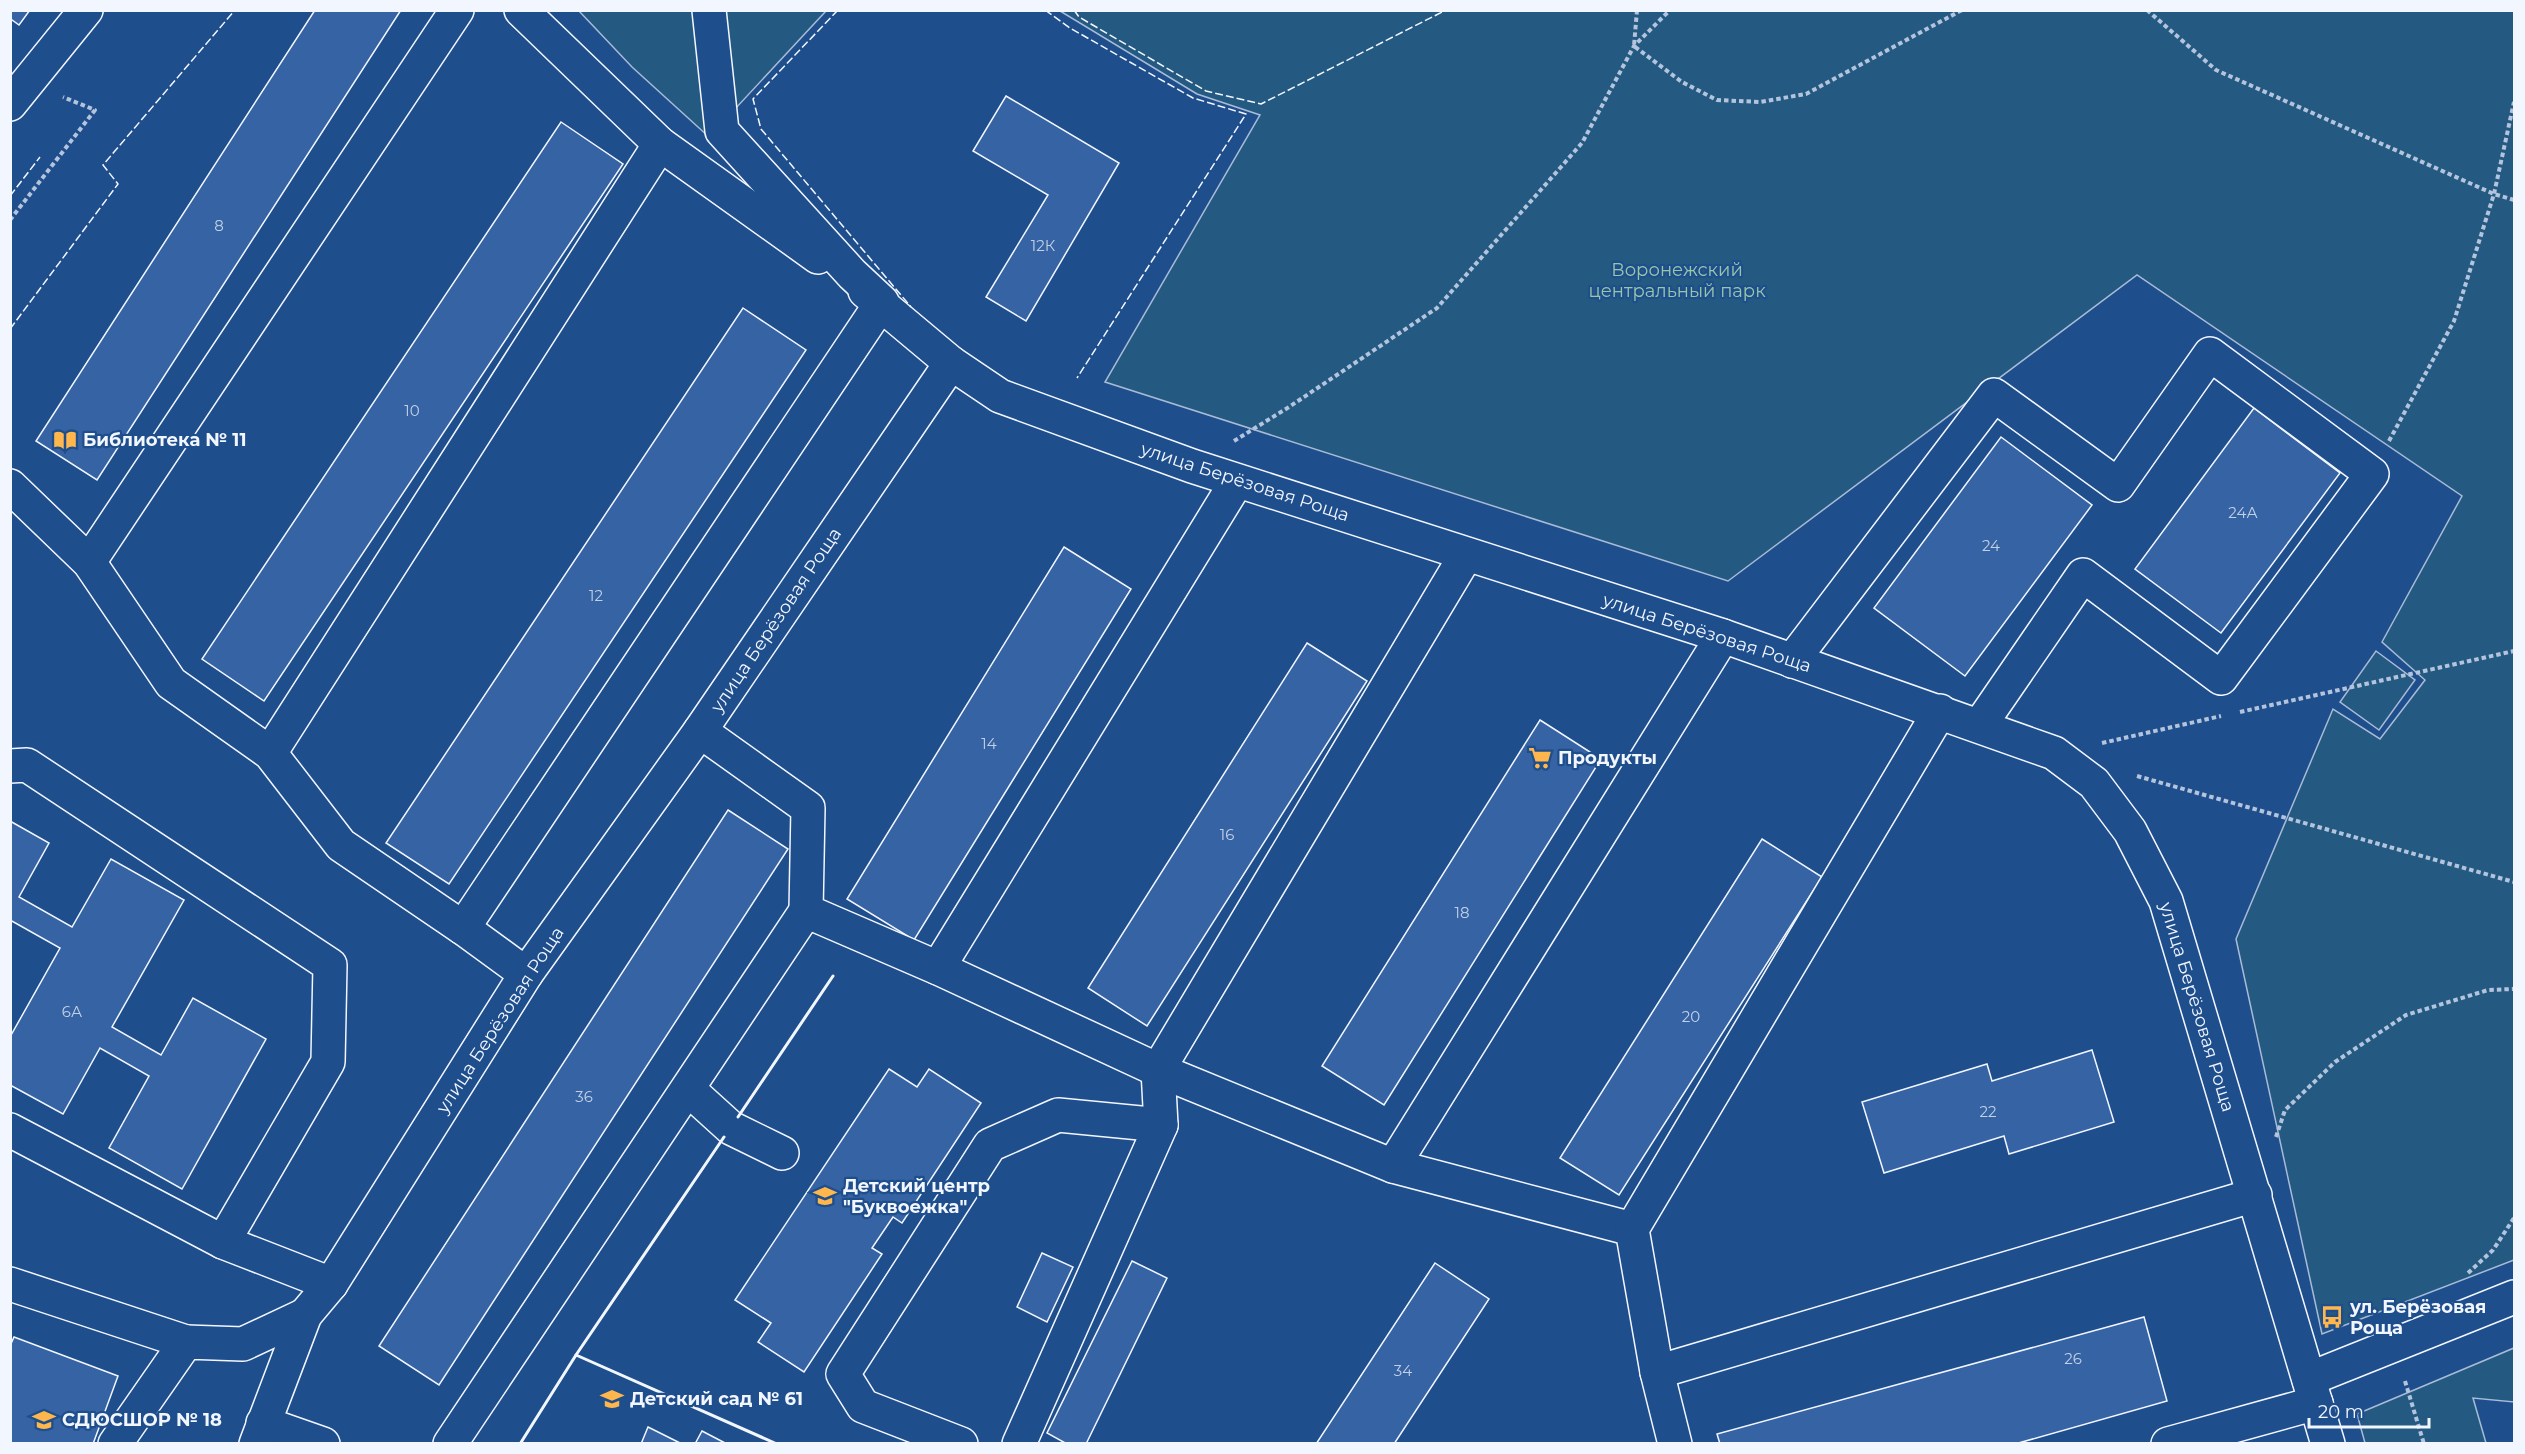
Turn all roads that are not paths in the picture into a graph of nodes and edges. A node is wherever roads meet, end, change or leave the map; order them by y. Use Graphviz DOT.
graph roads {
  1 [pos="86,10"];
  2 [pos="457,10"];
  3 [pos="521,10"];
  4 [pos="709,10"];
  5 [pos="10,104"];
  6 [pos="660,144"];
  7 [pos="882,302"];
  8 [pos="951,363"];
  9 [pos="1237,481"];
  10 [pos="10,486"];
  11 [pos="1466,555"];
  12 [pos="89,562"];
  13 [pos="1722,636"];
  14 [pos="1792,661"];
  15 [pos="1940,711"];
  16 [pos="1980,725"];
  17 [pos="700,731"];
  18 [pos="270,753"];
  19 [pos="10,766"];
  20 [pos="806,911"];
  21 [pos="464,928"];
  22 [pos="938,968"];
  23 [pos="526,974"];
  24 [pos="1158,1070"];
  25 [pos="688,1089"];
  26 [pos="1161,1125"];
  27 [pos="10,1130"];
  28 [pos="782,1153"];
  29 [pos="1393,1166"];
  30 [pos="2255,1195"];
  31 [pos="1632,1229"];
  32 [pos="223,1242"];
  33 [pos="10,1284"];
  34 [pos="331,1284"];
  35 [pos="2514,1297"];
  36 [pos="305,1315"];
  37 [pos="186,1342"];
  38 [pos="1657,1372"];
  39 [pos="2312,1391"];
  40 [pos="259,1433"];
  41 [pos="115,1443"];
  42 [pos="323,1443"];
  43 [pos="450,1443"];
  44 [pos="961,1443"];
  45 [pos="1019,1443"];
  46 [pos="1675,1443"];
  47 [pos="2168,1443"];
  48 [pos="2328,1443"];
  1 -- 5 [label="street"];
  2 -- 12 [label="street"];
  3 -- 6 [label="street"];
  4 -- 7 [label="street"];
  6 -- 7 [label="street"];
  6 -- 18 [label="street"];
  7 -- 8 [label="street"];
  7 -- 21 [label="street"];
  8 -- 9 [label="street, улица Берёзовая Роща"];
  8 -- 17 [label="street, улица Берёзовая Роща"];
  9 -- 11 [label="street, улица Берёзовая Роща"];
  9 -- 22 [label="street"];
  10 -- 12 [label="street"];
  11 -- 13 [label="street, улица Берёзовая Роща"];
  11 -- 24 [label="street"];
  12 -- 18 [label="street"];
  13 -- 14 [label="street, улица Берёзовая Роща"];
  13 -- 29 [label="street"];
  14 -- 15 [label="street, улица Берёзовая Роща"];
  14 -- 16 [label="street"];
  15 -- 16 [label="street, улица Берёзовая Роща"];
  15 -- 31 [label="street"];
  16 -- 30 [label="street, улица Берёзовая Роща"];
  17 -- 20 [label="street"];
  17 -- 23 [label="street, улица Берёзовая Роща"];
  18 -- 21 [label="street"];
  19 -- 32 [label="street"];
  20 -- 22 [label="street"];
  20 -- 25 [label="street"];
  21 -- 23 [label="street"];
  22 -- 24 [label="street"];
  23 -- 34 [label="street, улица Берёзовая Роща"];
  24 -- 26 [label="street"];
  24 -- 29 [label="street"];
  25 -- 28 [label="street"];
  25 -- 43 [label="street"];
  26 -- 44 [label="street"];
  26 -- 45 [label="street"];
  27 -- 32 [label="street"];
  29 -- 31 [label="street"];
  30 -- 38 [label="street"];
  30 -- 39 [label="street, улица Берёзовая Роща"];
  31 -- 38 [label="street"];
  32 -- 34 [label="street"];
  33 -- 37 [label="street"];
  34 -- 36 [label="street, улица Берёзовая Роща"];
  35 -- 39 [label="street"];
  36 -- 37 [label="street"];
  36 -- 40 [label="street, улица Берёзовая Роща"];
  37 -- 41 [label="street"];
  38 -- 46 [label="street"];
  39 -- 47 [label="street"];
  39 -- 48 [label="street, улица Берёзовая Роща"];
  40 -- 42 [label="street"];
}
